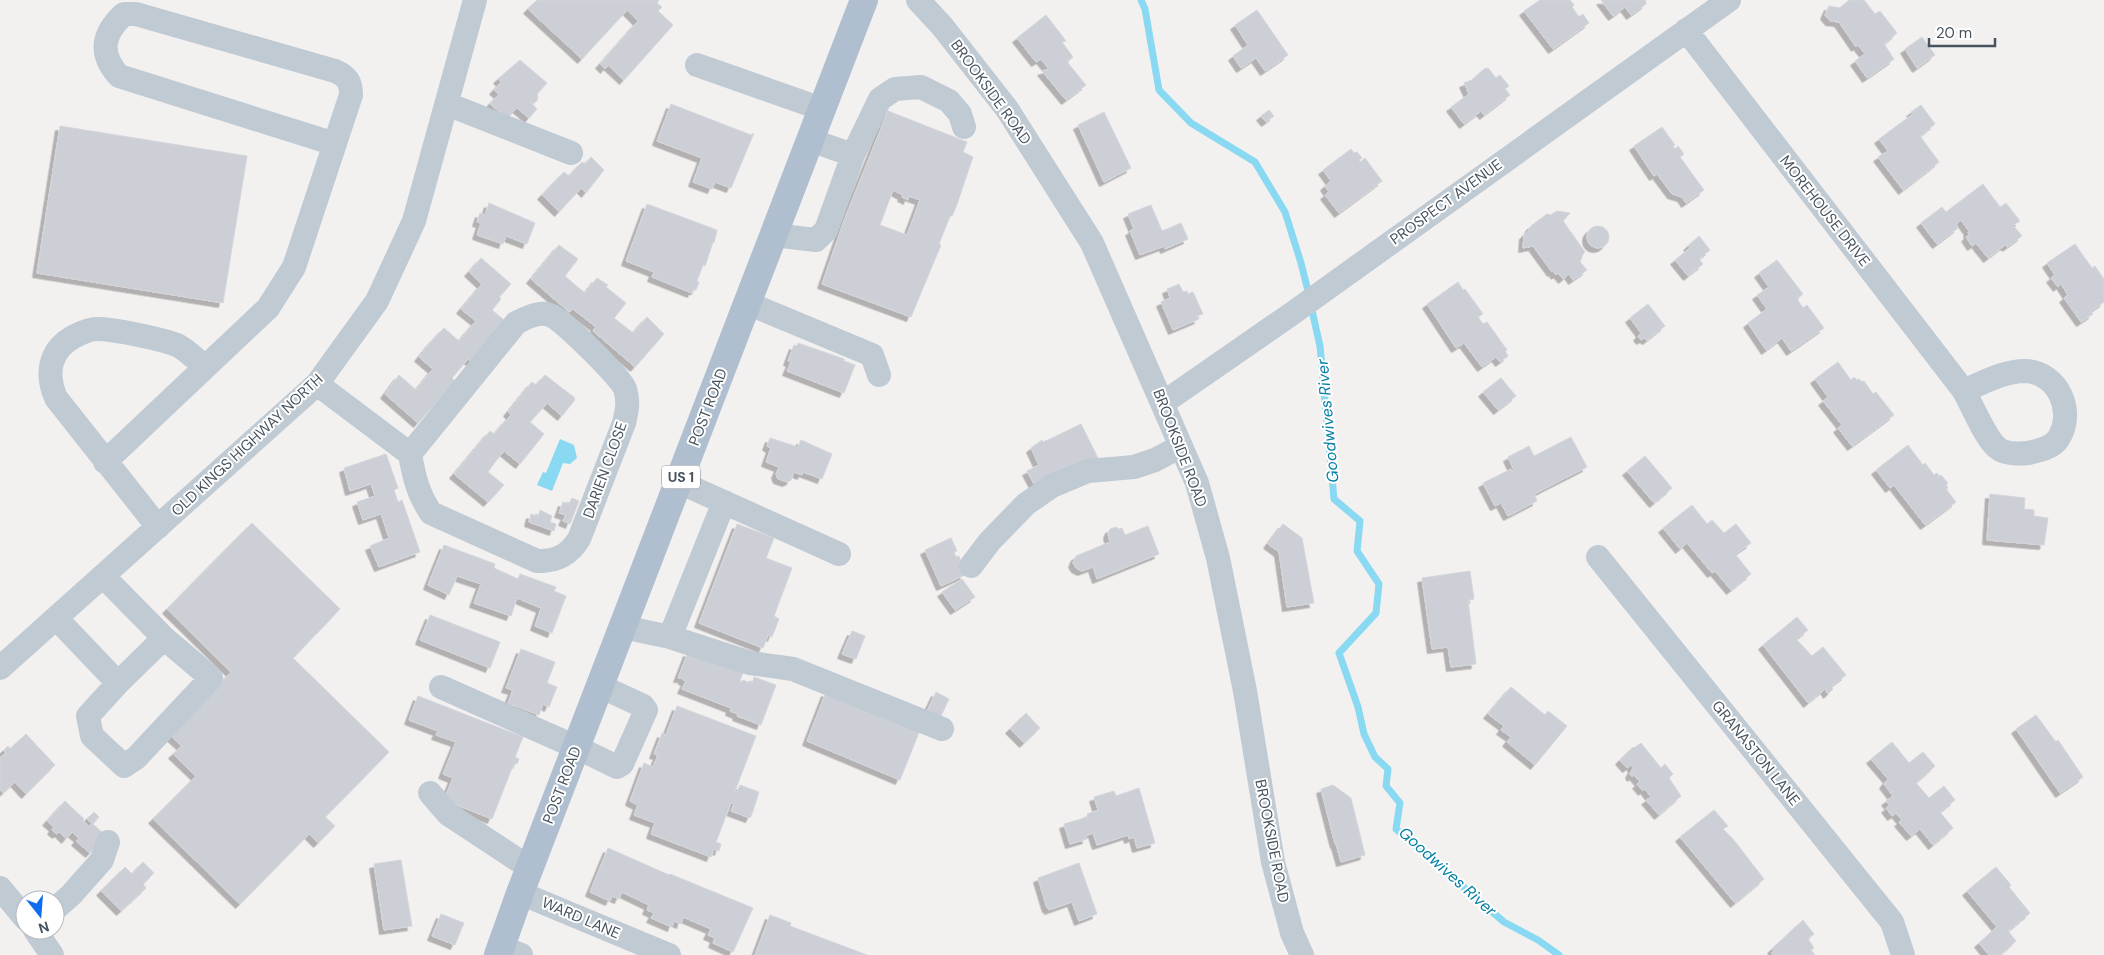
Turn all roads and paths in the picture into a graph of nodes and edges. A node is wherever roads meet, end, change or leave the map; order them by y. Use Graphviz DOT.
graph roads {
  1 [pos="475,0"];
  2 [pos="864,0"];
  3 [pos="918,0"];
  4 [pos="1729,0"];
  5 [pos="1686,30"];
  6 [pos="698,65"];
  7 [pos="447,104"];
  8 [pos="822,109"];
  9 [pos="964,127"];
  10 [pos="810,140"];
  11 [pos="335,144"];
  12 [pos="571,153"];
  13 [pos="853,154"];
  14 [pos="773,235"];
  15 [pos="747,303"];
  16 [pos="205,366"];
  17 [pos="879,375"];
  18 [pos="317,384"];
  19 [pos="1964,391"];
  20 [pos="1163,403"];
  21 [pos="1181,446"];
  22 [pos="410,454"];
  23 [pos="105,462"];
  24 [pos="679,482"];
  25 [pos="724,502"];
  26 [pos="158,527"];
  27 [pos="839,554"];
  28 [pos="1598,557"];
  29 [pos="972,566"];
  30 [pos="103,576"];
  31 [pos="56,618"];
  32 [pos="623,627"];
  33 [pos="670,637"];
  34 [pos="164,638"];
  35 [pos="0,668"];
  36 [pos="118,683"];
  37 [pos="600,686"];
  38 [pos="442,687"];
  39 [pos="942,729"];
  40 [pos="576,747"];
  41 [pos="430,793"];
  42 [pos="108,842"];
  43 [pos="525,881"];
  44 [pos="0,888"];
  45 [pos="65,900"];
  46 [pos="15,906"];
  47 [pos="42,940"];
  48 [pos="507,952"];
  49 [pos="663,954"];
  50 [pos="52,955"];
  51 [pos="1302,955"];
  52 [pos="1904,955"];
  1 -- 7 [label="street, OLD KINGS HIGHWAY NORTH"];
  2 -- 8 [label="main road, POST ROAD / US 1"];
  3 -- 20 [label="street, BROOKSIDE ROAD"];
  4 -- 5 [label="street, PROSPECT AVENUE"];
  5 -- 19 [label="street, MOREHOUSE DRIVE"];
  5 -- 20 [label="street, PROSPECT AVENUE"];
  6 -- 8 [label="street"];
  7 -- 12 [label="street"];
  7 -- 18 [label="street, OLD KINGS HIGHWAY NORTH"];
  8 -- 10 [label="main road, POST ROAD / US 1"];
  9 -- 13 [label="street"];
  10 -- 13 [label="street"];
  10 -- 14 [label="main road, POST ROAD / US 1"];
  11 -- 11 [label="street"];
  11 -- 16 [label="street"];
  13 -- 14 [label="street"];
  14 -- 15 [label="main road, POST ROAD / US 1"];
  15 -- 17 [label="street"];
  15 -- 24 [label="main road, POST ROAD / US 1"];
  16 -- 23 [label="street"];
  16 -- 23 [label="street"];
  18 -- 22 [label="street"];
  18 -- 26 [label="street, OLD KINGS HIGHWAY NORTH"];
  20 -- 21 [label="street, BROOKSIDE ROAD"];
  21 -- 29 [label="street"];
  21 -- 51 [label="street, BROOKSIDE ROAD"];
  22 -- 22 [label="street, DARIEN CLOSE"];
  23 -- 26 [label="street"];
  24 -- 25 [label="street"];
  24 -- 32 [label="main road, POST ROAD / US 1"];
  25 -- 27 [label="street"];
  25 -- 33 [label="street"];
  26 -- 30 [label="street, OLD KINGS HIGHWAY NORTH"];
  28 -- 52 [label="street, GRANASTON LANE"];
  30 -- 31 [label="street, OLD KINGS HIGHWAY NORTH"];
  30 -- 34 [label="street"];
  31 -- 35 [label="street, OLD KINGS HIGHWAY NORTH"];
  31 -- 36 [label="street"];
  32 -- 33 [label="street"];
  32 -- 37 [label="main road, POST ROAD / US 1"];
  33 -- 39 [label="street"];
  34 -- 36 [label="street"];
  34 -- 36 [label="street"];
  37 -- 40 [label="main road, POST ROAD / US 1"];
  37 -- 40 [label="street"];
  38 -- 40 [label="street"];
  40 -- 43 [label="main road, POST ROAD / US 1"];
  41 -- 43 [label="street, WARD LANE"];
  42 -- 45 [label="street"];
  43 -- 48 [label="main road, POST ROAD / US 1"];
  43 -- 49 [label="street, WARD LANE"];
  44 -- 46 [label="street"];
  47 -- 50 [label="street"];
}
